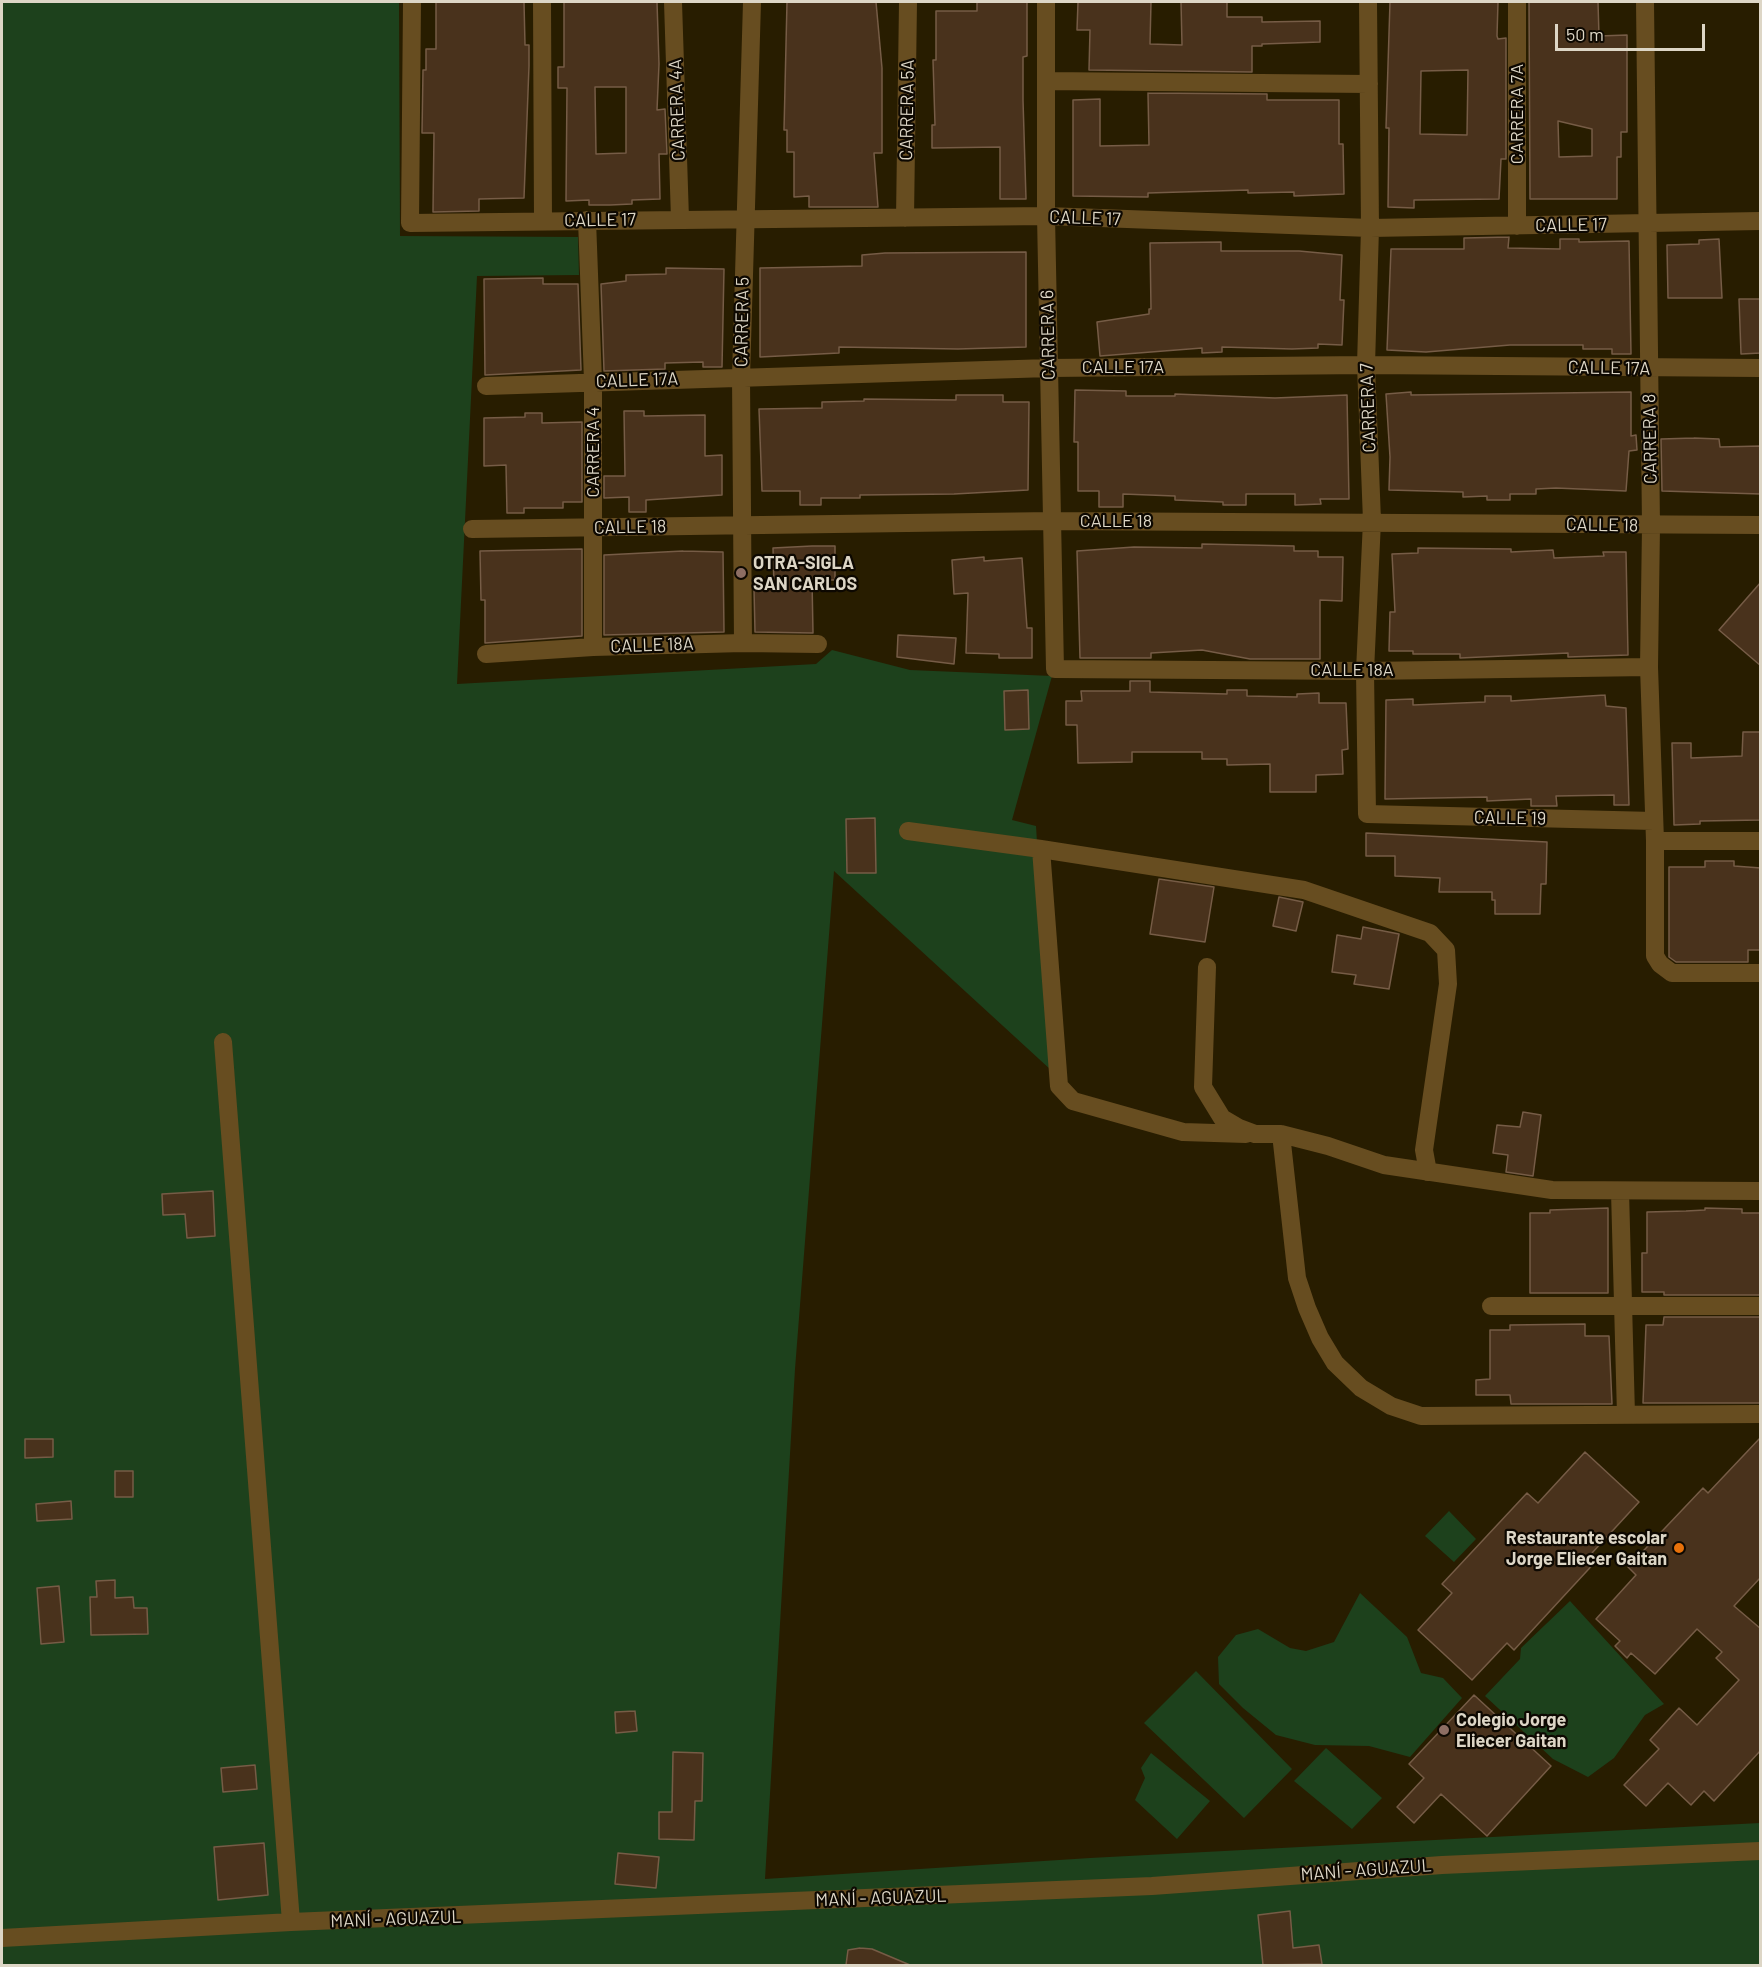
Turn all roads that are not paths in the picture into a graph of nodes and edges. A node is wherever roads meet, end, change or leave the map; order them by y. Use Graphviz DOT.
graph roads {
  1 [pos="412,2"];
  2 [pos="542,2"];
  3 [pos="673,2"];
  4 [pos="752,2"];
  5 [pos="908,2"];
  6 [pos="1046,2"];
  7 [pos="1368,2"];
  8 [pos="1517,2"];
  9 [pos="1645,2"];
  10 [pos="1046,81"];
  11 [pos="1369,84"];
  12 [pos="1046,216"];
  13 [pos="906,218"];
  14 [pos="680,219"];
  15 [pos="587,220"];
  16 [pos="543,221"];
  17 [pos="1761,221"];
  18 [pos="744,222"];
  19 [pos="1648,224"];
  20 [pos="1517,226"];
  21 [pos="1370,228"];
  22 [pos="1366,365"];
  23 [pos="1049,368"];
  24 [pos="1649,368"];
  25 [pos="1761,368"];
  26 [pos="741,376"];
  27 [pos="593,381"];
  28 [pos="486,386"];
  29 [pos="1052,521"];
  30 [pos="1372,521"];
  31 [pos="741,525"];
  32 [pos="1761,525"];
  33 [pos="1651,526"];
  34 [pos="593,527"];
  35 [pos="472,529"];
  36 [pos="743,643"];
  37 [pos="819,644"];
  38 [pos="593,647"];
  39 [pos="486,654"];
  40 [pos="1649,667"];
  41 [pos="1055,669"];
  42 [pos="1365,671"];
  43 [pos="1367,814"];
  44 [pos="1654,821"];
  45 [pos="908,831"];
  46 [pos="1655,841"];
  47 [pos="1761,841"];
  48 [pos="1041,849"];
  49 [pos="1207,967"];
  50 [pos="1761,972"];
  51 [pos="223,1042"];
  52 [pos="1255,1134"];
  53 [pos="1281,1134"];
  54 [pos="1428,1172"];
  55 [pos="1620,1191"];
  56 [pos="1761,1191"];
  57 [pos="1491,1306"];
  58 [pos="1623,1306"];
  59 [pos="1761,1306"];
  60 [pos="1761,1413"];
  61 [pos="1626,1415"];
  62 [pos="1761,1851"];
  63 [pos="291,1922"];
  64 [pos="2,1938"];
  1 -- 16 [label="street, CALLE 17"];
  2 -- 16 [label="street"];
  3 -- 14 [label="street, CARRERA 4A"];
  4 -- 18 [label="street, CARRERA 5"];
  5 -- 13 [label="street, CARRERA 5A"];
  6 -- 10 [label="street, CARRERA 6"];
  7 -- 11 [label="street, CARRERA 7"];
  8 -- 20 [label="street, CARRERA 7A"];
  9 -- 19 [label="street, CARRERA 8"];
  10 -- 11 [label="street"];
  10 -- 12 [label="street, CARRERA 6"];
  11 -- 21 [label="street, CARRERA 7"];
  12 -- 13 [label="street, CALLE 17"];
  12 -- 21 [label="street, CALLE 17"];
  12 -- 23 [label="street, CARRERA 6"];
  13 -- 18 [label="street, CALLE 17"];
  14 -- 15 [label="street, CALLE 17"];
  14 -- 18 [label="street, CALLE 17"];
  15 -- 16 [label="street, CALLE 17"];
  15 -- 27 [label="street, CARRERA 4"];
  17 -- 19 [label="street, CALLE 17"];
  18 -- 26 [label="street, CARRERA 5"];
  19 -- 20 [label="street, CALLE 17"];
  19 -- 24 [label="street, CARRERA 8"];
  20 -- 21 [label="street, CALLE 17"];
  21 -- 22 [label="street, CARRERA 7"];
  22 -- 23 [label="street, CALLE 17A"];
  22 -- 24 [label="street, CALLE 17A"];
  22 -- 30 [label="street, CARRERA 7"];
  23 -- 26 [label="street, CALLE 17A"];
  23 -- 29 [label="street, CARRERA 6"];
  24 -- 25 [label="street, CALLE 17A"];
  24 -- 33 [label="street, CARRERA 8"];
  26 -- 27 [label="street, CALLE 17A"];
  26 -- 31 [label="street, CARRERA 5"];
  27 -- 28 [label="street, CALLE 17A"];
  27 -- 34 [label="street, CARRERA 4"];
  29 -- 30 [label="street, CALLE 18"];
  29 -- 31 [label="street, CALLE 18"];
  29 -- 41 [label="street, CARRERA 6"];
  30 -- 33 [label="street, CALLE 18"];
  30 -- 42 [label="street, CARRERA 7"];
  31 -- 34 [label="street, CALLE 18"];
  31 -- 36 [label="street, CARRERA 5"];
  32 -- 33 [label="street, CALLE 18"];
  33 -- 40 [label="street, CARRERA 8"];
  34 -- 35 [label="street, CALLE 18"];
  34 -- 38 [label="street, CARRERA 4"];
  36 -- 37 [label="street, CALLE 18A"];
  36 -- 38 [label="street, CALLE 18A"];
  38 -- 39 [label="street, CALLE 18A"];
  40 -- 42 [label="street, CALLE 18A"];
  40 -- 44 [label="street, CARRERA 8"];
  41 -- 42 [label="street, CALLE 18A"];
  42 -- 43 [label="street, CARRERA 7"];
  43 -- 44 [label="street, CALLE 19"];
  44 -- 46 [label="street, CARRERA 8"];
  45 -- 48 [label="street"];
  46 -- 47 [label="street"];
  46 -- 50 [label="street, CARRERA 8"];
  48 -- 52 [label="street"];
  48 -- 54 [label="street"];
  49 -- 52 [label="street"];
  51 -- 63 [label="street"];
  52 -- 53 [label="street"];
  53 -- 54 [label="street"];
  53 -- 61 [label="street"];
  54 -- 55 [label="street"];
  55 -- 56 [label="street"];
  55 -- 58 [label="street"];
  57 -- 58 [label="street"];
  58 -- 59 [label="street"];
  58 -- 61 [label="street"];
  60 -- 61 [label="street"];
  62 -- 63 [label="street, MANÍ - AGUAZUL"];
  63 -- 64 [label="street, MANÍ - AGUAZUL"];
}
